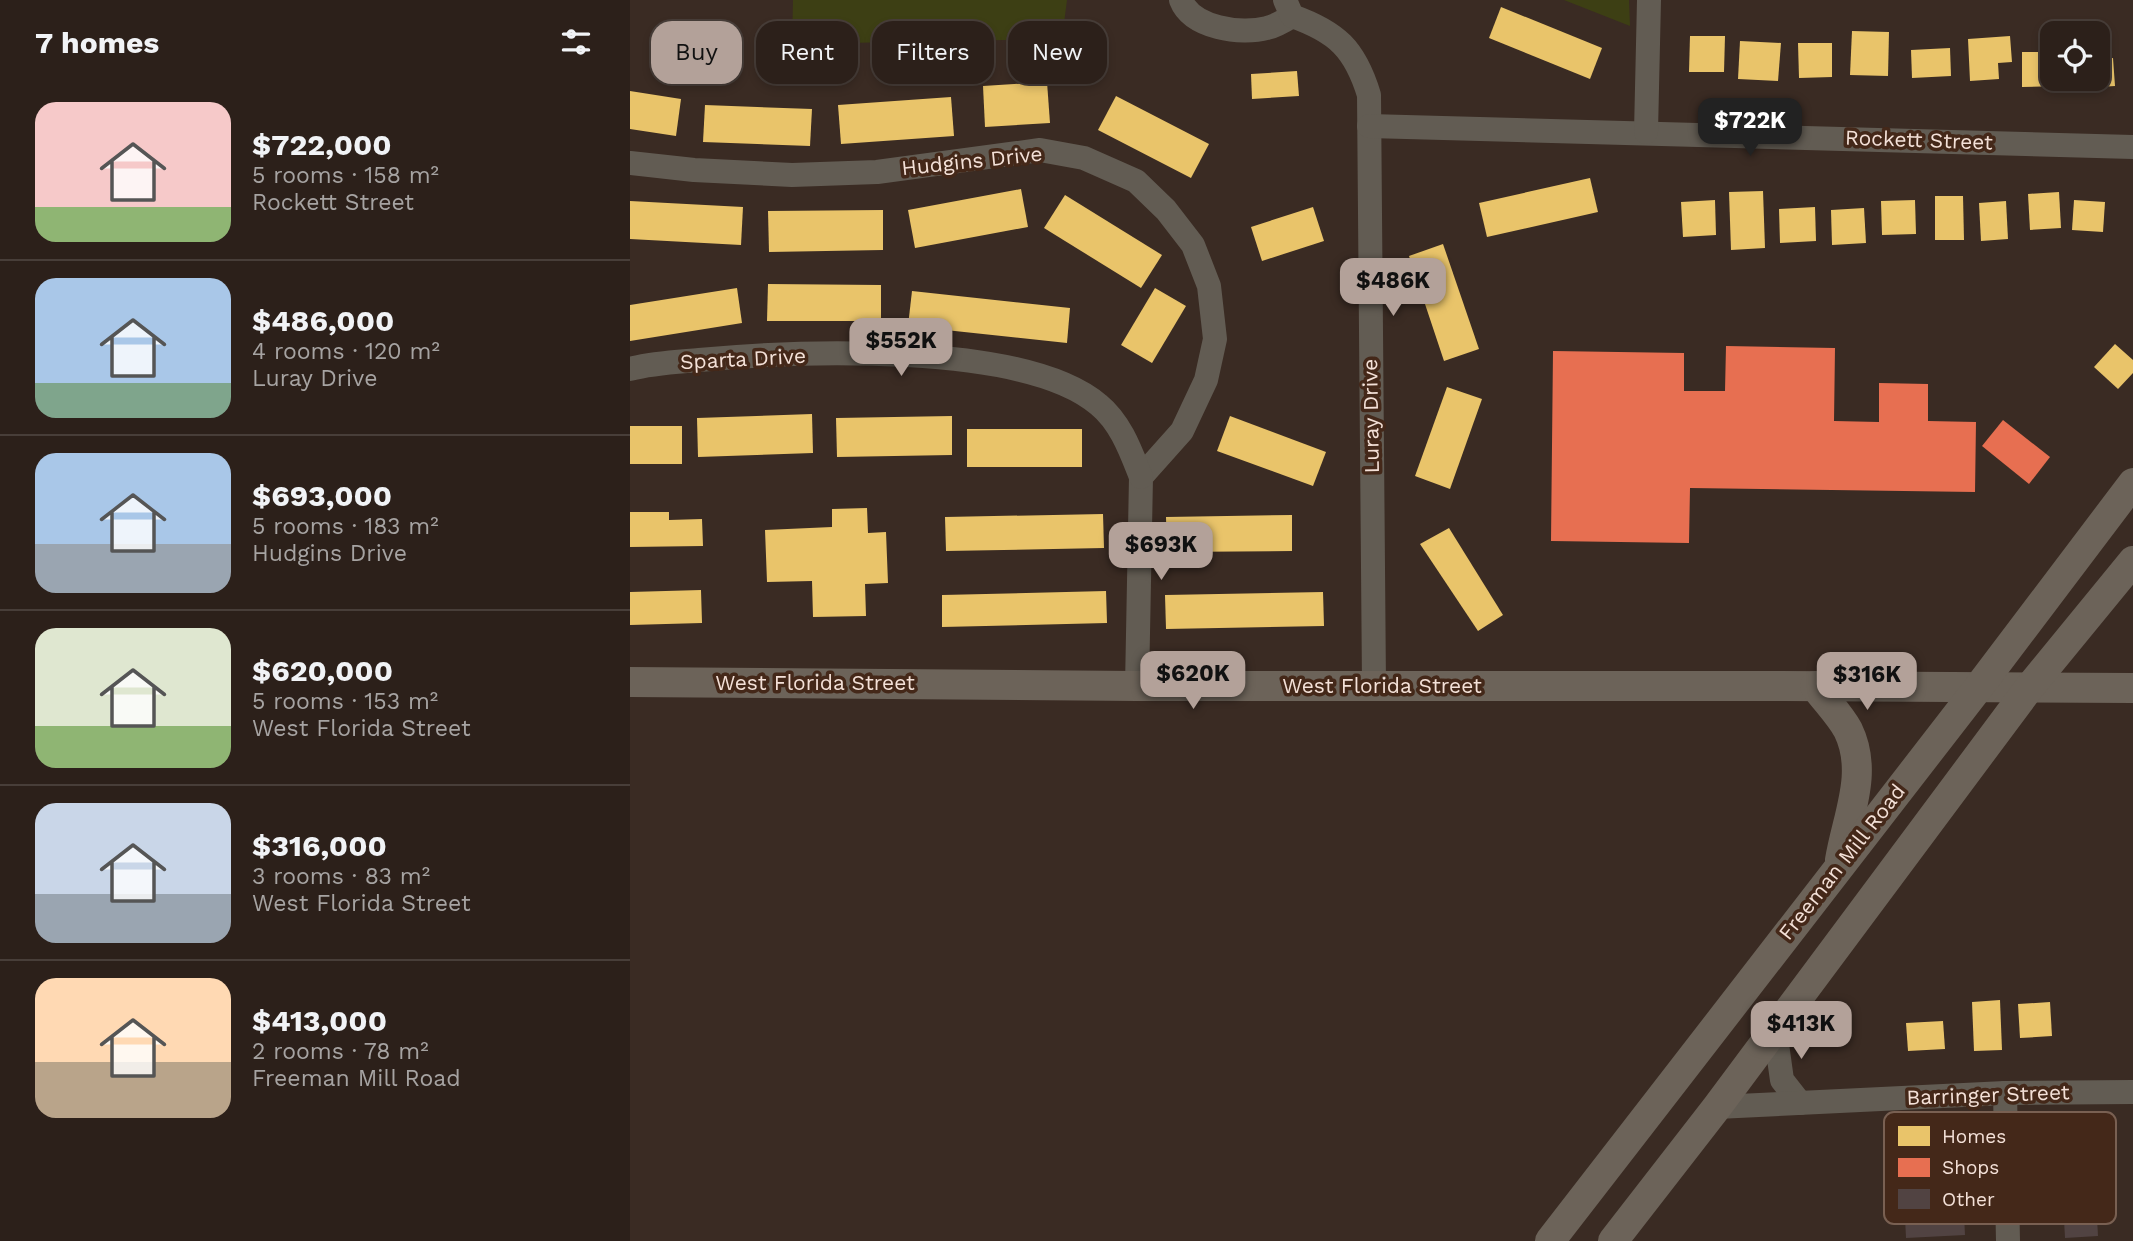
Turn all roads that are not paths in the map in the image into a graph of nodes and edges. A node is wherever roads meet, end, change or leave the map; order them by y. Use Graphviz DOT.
graph roads {
  1 [pos="1181,0"];
  2 [pos="1649,0"];
  3 [pos="1289,8"];
  4 [pos="1369,126"];
  5 [pos="1646,132"];
  6 [pos="2133,147"];
  7 [pos="630,163"];
  8 [pos="630,369"];
  9 [pos="1142,477"];
  10 [pos="2133,483"];
  11 [pos="2133,561"];
  12 [pos="630,682"];
  13 [pos="1374,685"];
  14 [pos="1137,686"];
  15 [pos="1815,686"];
  16 [pos="1978,688"];
  17 [pos="2029,688"];
  18 [pos="2133,688"];
  19 [pos="1840,866"];
  20 [pos="1774,1030"];
  21 [pos="2133,1092"];
  22 [pos="2005,1093"];
  23 [pos="1800,1103"];
  24 [pos="1717,1107"];
  25 [pos="2005,1112"];
  26 [pos="1550,1241"];
  27 [pos="1613,1241"];
  1 -- 3 [label="street, Luray Drive"];
  2 -- 5 [label="street"];
  3 -- 4 [label="street, Luray Drive"];
  4 -- 5 [label="street, Rockett Street"];
  4 -- 13 [label="street, Luray Drive"];
  5 -- 6 [label="street, Rockett Street"];
  7 -- 9 [label="street, Hudgins Drive"];
  8 -- 9 [label="street, Sparta Drive"];
  9 -- 14 [label="street"];
  10 -- 16 [label="main road, Freeman Mill Road"];
  11 -- 17 [label="main road, Freeman Mill Road"];
  12 -- 14 [label="main road, West Florida Street"];
  13 -- 14 [label="main road, West Florida Street"];
  13 -- 15 [label="main road, West Florida Street"];
  15 -- 16 [label="main road, West Florida Street"];
  15 -- 19 [label="main road"];
  16 -- 17 [label="main road, West Florida Street"];
  16 -- 19 [label="main road, Freeman Mill Road"];
  17 -- 18 [label="main road, West Florida Street"];
  17 -- 20 [label="main road, Freeman Mill Road"];
  19 -- 26 [label="main road, Freeman Mill Road"];
  20 -- 23 [label="street"];
  20 -- 24 [label="main road, Freeman Mill Road"];
  21 -- 22 [label="street, Barringer Street"];
  22 -- 23 [label="street, Barringer Street"];
  22 -- 25 [label="street"];
  23 -- 24 [label="street, Barringer Street"];
  24 -- 27 [label="main road, Freeman Mill Road"];
}
